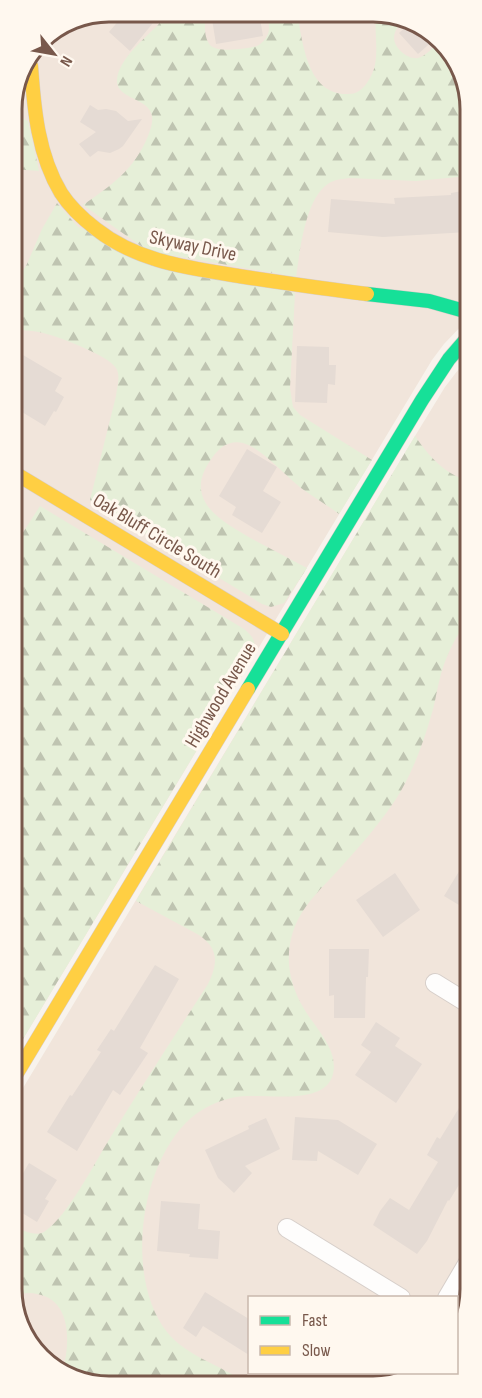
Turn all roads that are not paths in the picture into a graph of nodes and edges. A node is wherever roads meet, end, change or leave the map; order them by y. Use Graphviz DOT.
graph roads {
  1 [pos="32,72"];
  2 [pos="460,310"];
  3 [pos="460,346"];
  4 [pos="23,478"];
  5 [pos="282,634"];
  6 [pos="435,983"];
  7 [pos="459,998"];
  8 [pos="22,1064"];
  9 [pos="287,1228"];
  10 [pos="459,1278"];
  11 [pos="398,1296"];
  12 [pos="448,1296"];
  1 -- 2 [label="street, Skyway Drive"];
  3 -- 5 [label="street, Highwood Avenue"];
  4 -- 5 [label="street, Oak Bluff Circle South"];
  5 -- 8 [label="street, Highwood Avenue"];
  6 -- 7 [label="street"];
  9 -- 11 [label="street"];
  10 -- 12 [label="street"];
}
